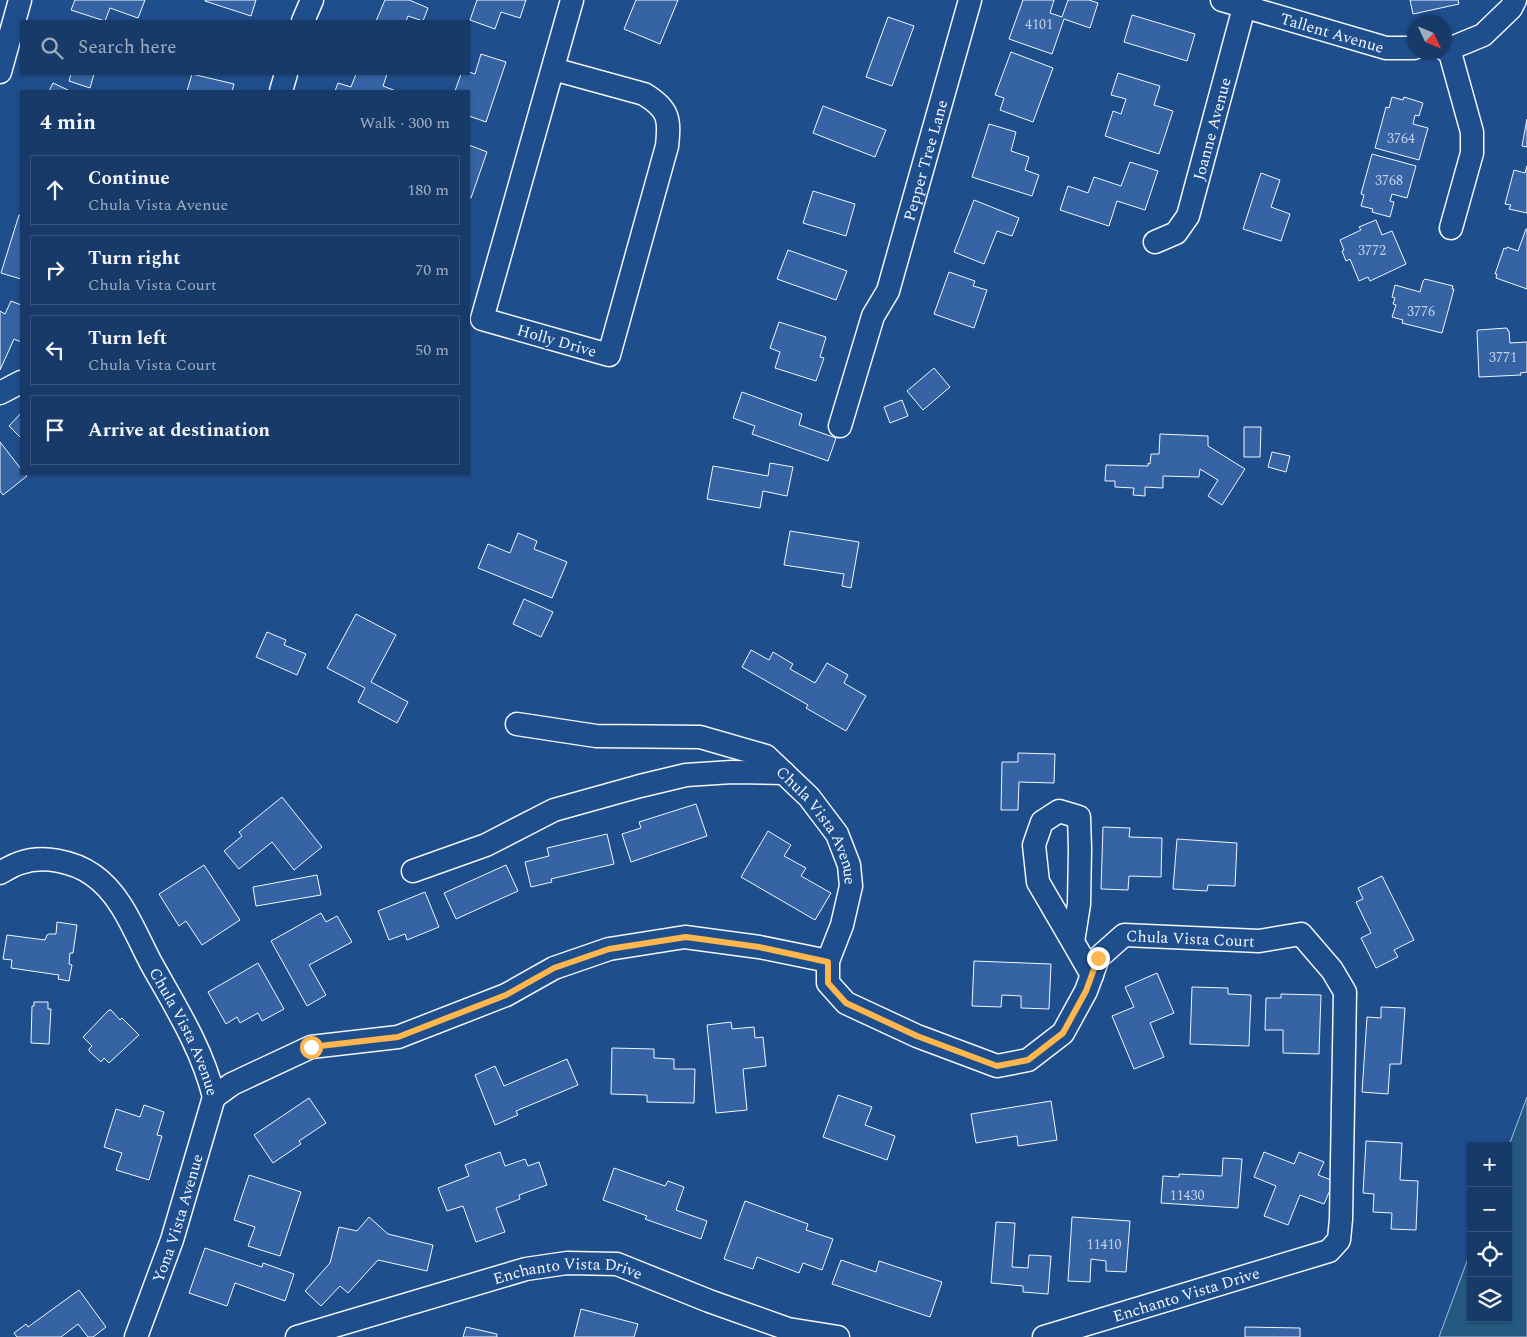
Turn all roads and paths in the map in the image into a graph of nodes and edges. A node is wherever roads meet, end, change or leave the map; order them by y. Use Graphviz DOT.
graph roads {
  1 [pos="20,0"];
  2 [pos="312,0"];
  3 [pos="572,0"];
  4 [pos="970,0"];
  5 [pos="1222,0"];
  6 [pos="1516,0"];
  7 [pos="1245,3"];
  8 [pos="303,20"];
  9 [pos="1452,47"];
  10 [pos="1407,48"];
  11 [pos="1450,60"];
  12 [pos="552,69"];
  13 [pos="0,72"];
  14 [pos="286,75"];
  15 [pos="281,90"];
  16 [pos="1451,228"];
  17 [pos="1155,242"];
  18 [pos="20,383"];
  19 [pos="0,393"];
  20 [pos="840,426"];
  21 [pos="517,724"];
  22 [pos="784,773"];
  23 [pos="413,870"];
  24 [pos="0,873"];
  25 [pos="1074,942"];
  26 [pos="828,962"];
  27 [pos="1092,975"];
  28 [pos="214,1096"];
  29 [pos="1329,1251"];
  30 [pos="136,1337"];
  31 [pos="297,1337"];
  32 [pos="838,1337"];
  33 [pos="1044,1337"];
  1 -- 13 [label="street"];
  2 -- 8 [label="street"];
  3 -- 12 [label="street, Holly Drive"];
  4 -- 20 [label="street, Pepper Tree Lane"];
  5 -- 7 [label="street, Tallent Avenue"];
  6 -- 9 [label="street"];
  7 -- 10 [label="street, Tallent Avenue"];
  7 -- 17 [label="street, Joanne Avenue"];
  11 -- 16 [label="street"];
  12 -- 12 [label="street, Holly Drive"];
  14 -- 15 [label="street"];
  18 -- 19 [label="street"];
  21 -- 22 [label="street, Chula Vista Avenue"];
  22 -- 23 [label="street"];
  22 -- 26 [label="street, Chula Vista Avenue"];
  24 -- 28 [label="street, Chula Vista Avenue"];
  25 -- 25 [label="street"];
  25 -- 27 [label="street"];
  26 -- 27 [label="street, Chula Vista Court"];
  26 -- 28 [label="street, Chula Vista Avenue"];
  27 -- 29 [label="street, Chula Vista Court"];
  28 -- 30 [label="street, Yona Vista Avenue"];
  29 -- 33 [label="street, Enchanto Vista Drive"];
  31 -- 32 [label="street, Enchanto Vista Drive"];
}
